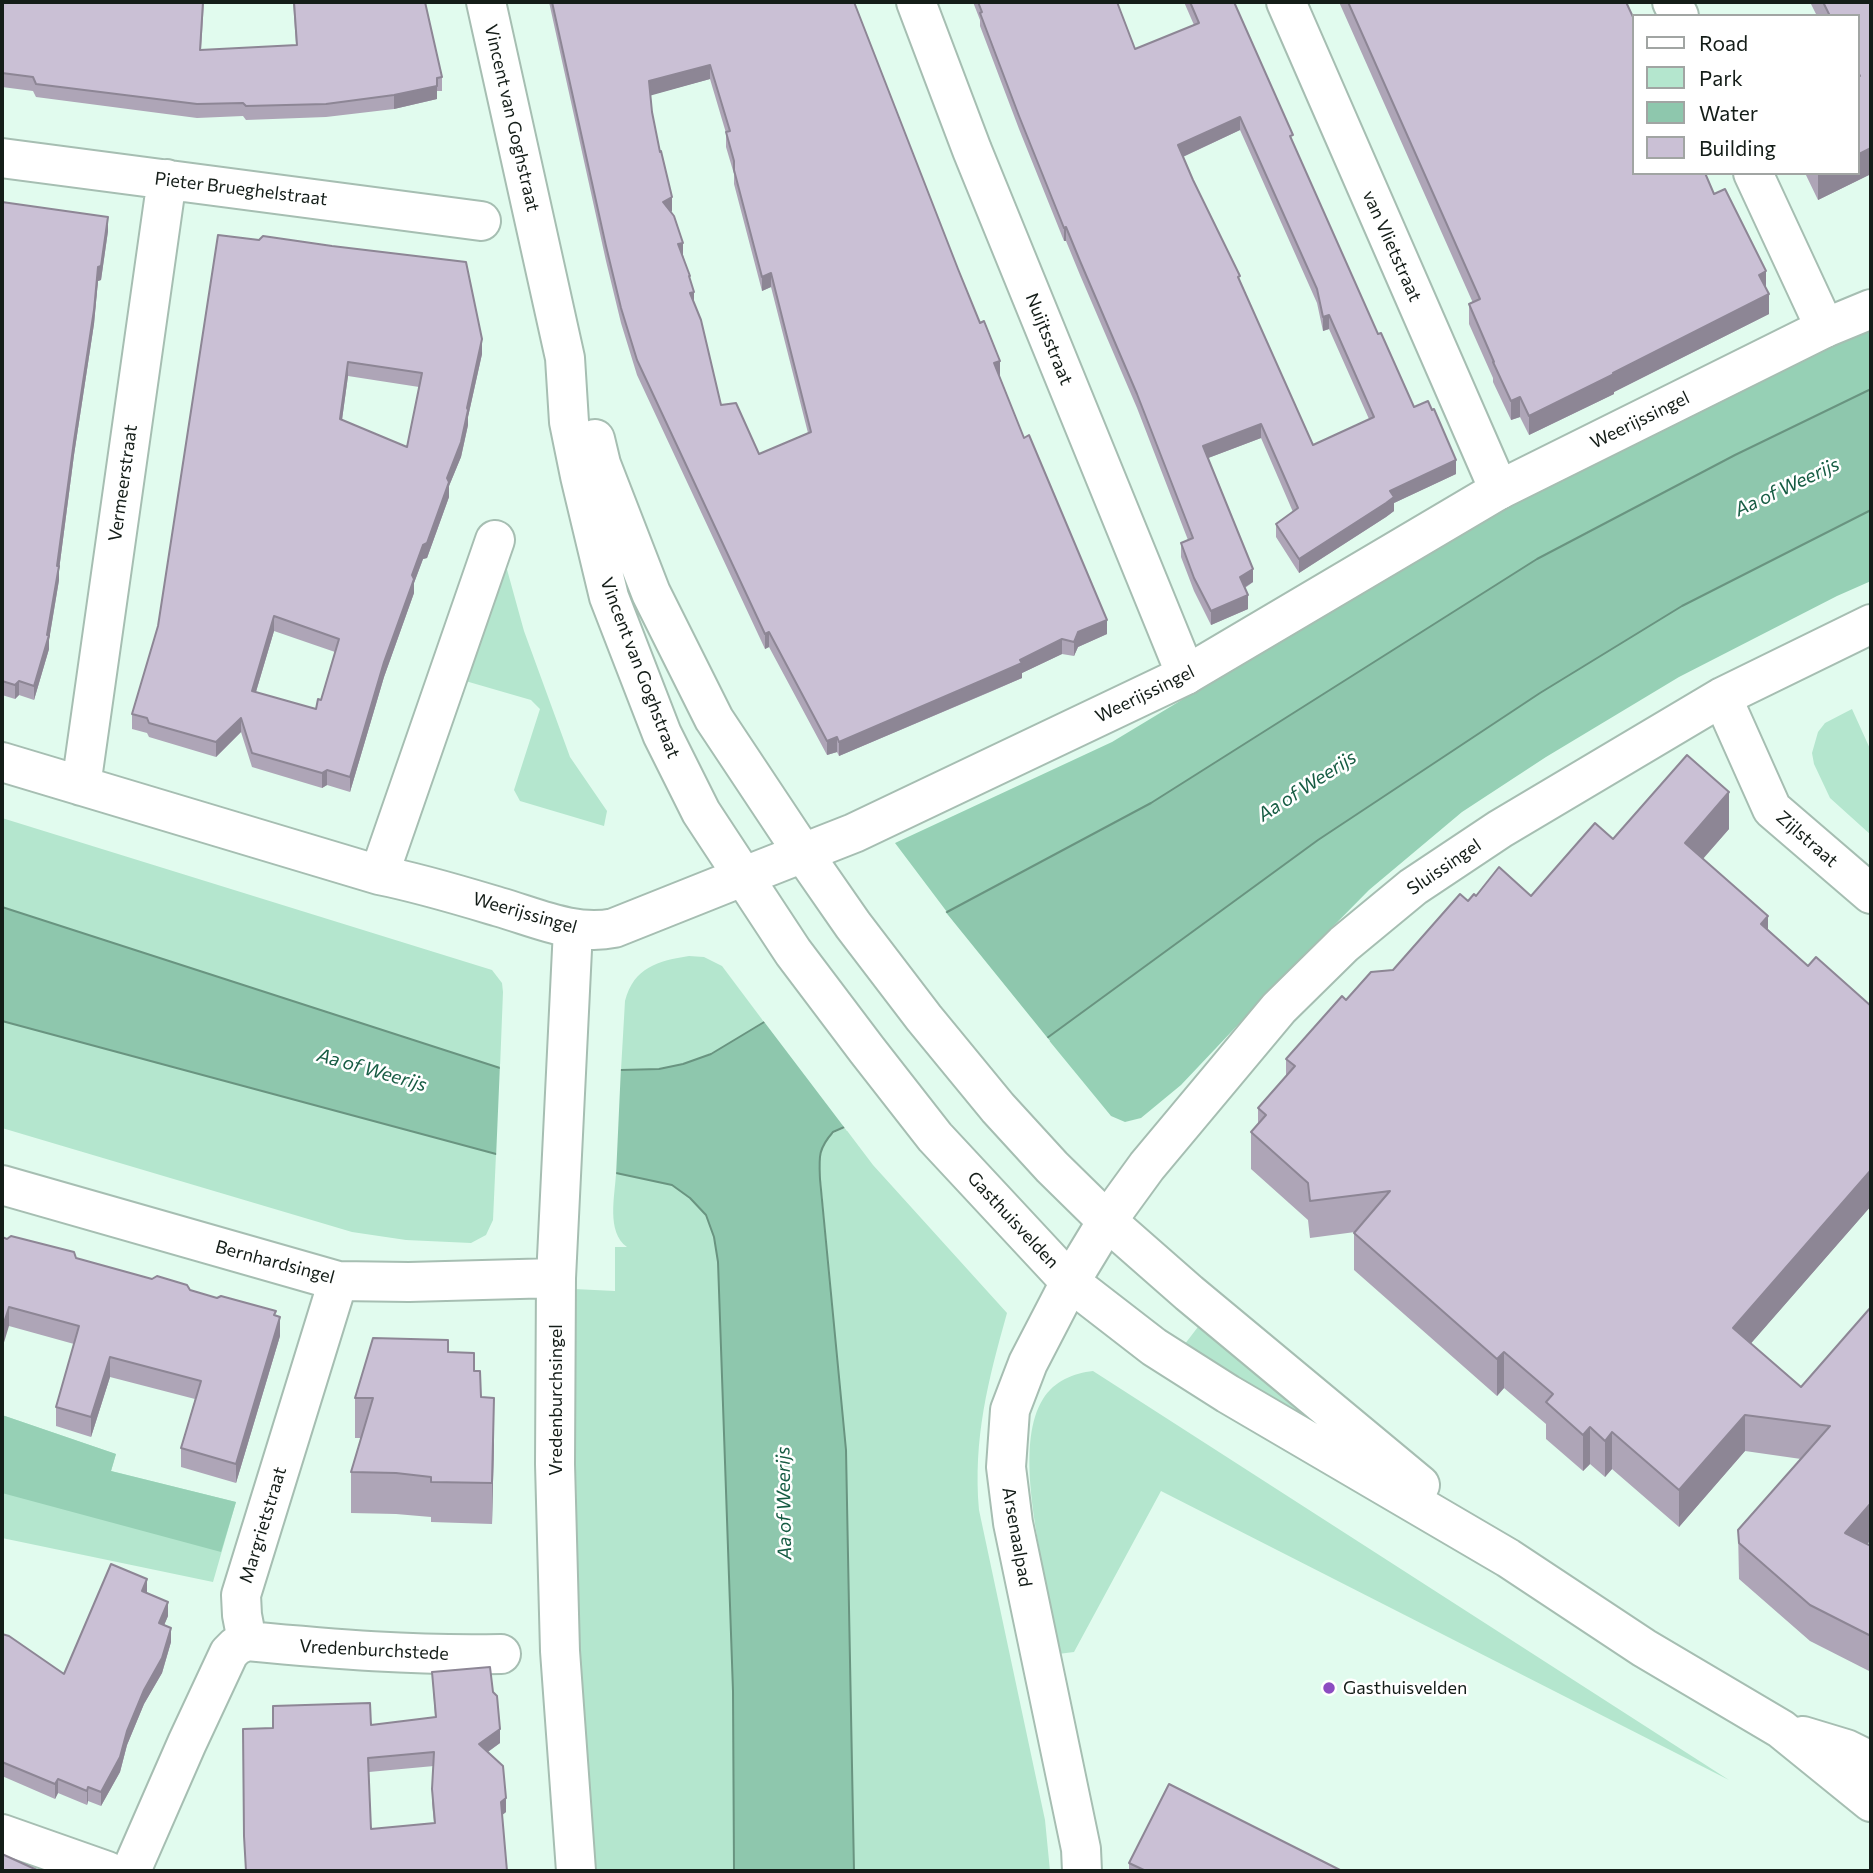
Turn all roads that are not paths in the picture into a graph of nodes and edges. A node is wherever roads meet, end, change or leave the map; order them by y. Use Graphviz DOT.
graph roads {
  1 [pos="486,2"];
  2 [pos="916,2"];
  3 [pos="1286,2"];
  4 [pos="2,158"];
  5 [pos="1754,175"];
  6 [pos="167,179"];
  7 [pos="481,221"];
  8 [pos="1871,309"];
  9 [pos="1825,328"];
  10 [pos="565,358"];
  11 [pos="1499,490"];
  12 [pos="495,540"];
  13 [pos="1871,624"];
  14 [pos="1186,675"];
  15 [pos="1722,696"];
  16 [pos="2,762"];
  17 [pos="81,786"];
  18 [pos="803,853"];
  19 [pos="379,875"];
  20 [pos="742,877"];
  21 [pos="1871,894"];
  22 [pos="573,929"];
  23 [pos="924,1018"];
  24 [pos="867,1050"];
  25 [pos="2,1185"];
  26 [pos="1107,1221"];
  27 [pos="557,1261"];
  28 [pos="338,1281"];
  29 [pos="1070,1282"];
  30 [pos="1507,1558"];
  31 [pos="247,1641"];
  32 [pos="501,1654"];
  33 [pos="1781,1729"];
  34 [pos="1871,1761"];
  35 [pos="1871,1802"];
  36 [pos="2,1834"];
  37 [pos="107,1871"];
  38 [pos="131,1871"];
  39 [pos="576,1871"];
  40 [pos="1082,1871"];
  1 -- 10 [label="street, Vincent van Goghstraat"];
  2 -- 14 [label="street, Nuijtsstraat"];
  3 -- 11 [label="street, van Vlietstraat"];
  4 -- 6 [label="street, Pieter Brueghelstraat"];
  5 -- 9 [label="street"];
  6 -- 7 [label="street, Pieter Brueghelstraat"];
  6 -- 17 [label="street, Vermeerstraat"];
  8 -- 9 [label="street, Weerijssingel"];
  9 -- 11 [label="street, Weerijssingel"];
  10 -- 18 [label="street, Vincent van Goghstraat"];
  10 -- 20 [label="street, Vincent van Goghstraat"];
  11 -- 14 [label="street, Weerijssingel"];
  12 -- 19 [label="street"];
  13 -- 15 [label="street, Sluissingel"];
  14 -- 18 [label="street, Weerijssingel"];
  15 -- 21 [label="street, Zijlstraat"];
  15 -- 26 [label="street, Sluissingel"];
  16 -- 17 [label="street, Weerijssingel"];
  17 -- 19 [label="street, Weerijssingel"];
  18 -- 20 [label="street, Weerijssingel"];
  18 -- 23 [label="street, Vincent van Goghstraat"];
  19 -- 22 [label="street, Weerijssingel"];
  20 -- 22 [label="street, Weerijssingel"];
  20 -- 24 [label="street, Vincent van Goghstraat"];
  22 -- 27 [label="street, Vredenburchsingel"];
  23 -- 26 [label="street, Gasthuisvelden"];
  24 -- 29 [label="street, Gasthuisvelden"];
  25 -- 28 [label="street, Bernhardsingel"];
  26 -- 29 [label="street, Arsenaalpad"];
  26 -- 30 [label="street, Gasthuisvelden"];
  27 -- 28 [label="street, Bernhardsingel"];
  27 -- 39 [label="street, Vredenburchsingel"];
  28 -- 31 [label="street, Margrietstraat"];
  29 -- 30 [label="street, Gasthuisvelden"];
  29 -- 40 [label="street, Arsenaalpad"];
  30 -- 33 [label="street, Gasthuisvelden"];
  31 -- 32 [label="street, Vredenburchstede"];
  31 -- 38 [label="street"];
  33 -- 34 [label="street, Gasthuisvelden"];
  33 -- 35 [label="street, Gasthuisvelden"];
  36 -- 37 [label="street"];
}
